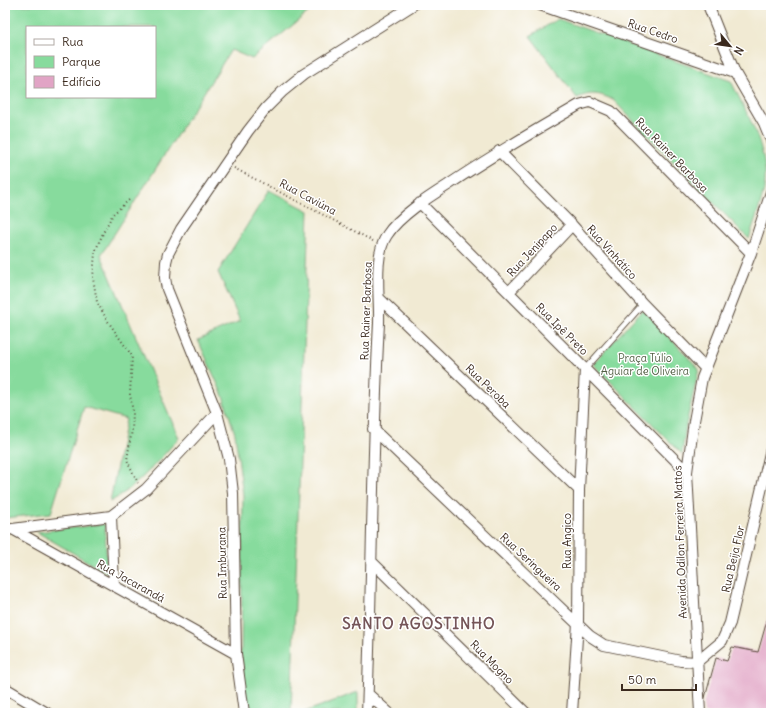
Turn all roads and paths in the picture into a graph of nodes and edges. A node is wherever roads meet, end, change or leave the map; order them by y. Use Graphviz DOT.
graph roads {
  1 [pos="413,5"];
  2 [pos="540,5"];
  3 [pos="708,5"];
  4 [pos="735,73"];
  5 [pos="771,140"];
  6 [pos="499,151"];
  7 [pos="226,164"];
  8 [pos="771,192"];
  9 [pos="129,200"];
  10 [pos="420,203"];
  11 [pos="572,225"];
  12 [pos="382,245"];
  13 [pos="751,253"];
  14 [pos="509,292"];
  15 [pos="380,299"];
  16 [pos="643,304"];
  17 [pos="585,369"];
  18 [pos="706,369"];
  19 [pos="217,413"];
  20 [pos="373,429"];
  21 [pos="771,449"];
  22 [pos="687,472"];
  23 [pos="134,477"];
  24 [pos="579,490"];
  25 [pos="111,516"];
  26 [pos="10,530"];
  27 [pos="372,562"];
  28 [pos="114,585"];
  29 [pos="578,623"];
  30 [pos="236,654"];
  31 [pos="697,662"];
  32 [pos="5,688"];
  33 [pos="368,694"];
  34 [pos="47,713"];
  35 [pos="244,713"];
  36 [pos="367,713"];
  37 [pos="389,713"];
  38 [pos="526,713"];
  39 [pos="572,713"];
  40 [pos="700,713"];
  1 -- 7 [label="street"];
  2 -- 4 [label="street, Rua Cedro"];
  3 -- 4 [label="street"];
  4 -- 5 [label="street"];
  6 -- 10 [label="street, Rua Rainer Barbosa"];
  6 -- 11 [label="street, Rua Vinhático"];
  6 -- 13 [label="street, Rua Rainer Barbosa"];
  7 -- 12 [label="path, Rua Caviúna"];
  7 -- 19 [label="street"];
  8 -- 13 [label="street, Avenida Odilon Ferreira Mattos"];
  9 -- 23 [label="path"];
  10 -- 12 [label="street, Rua Rainer Barbosa"];
  10 -- 14 [label="street, Rua Ipê Preto"];
  11 -- 14 [label="street, Rua Jenipapo"];
  11 -- 16 [label="street, Rua Vinhático"];
  12 -- 15 [label="street, Rua Rainer Barbosa"];
  13 -- 18 [label="street, Avenida Odilon Ferreira Mattos"];
  14 -- 17 [label="street, Rua Ipê Preto"];
  15 -- 20 [label="street, Rua Rainer Barbosa"];
  15 -- 24 [label="street, Rua Peroba"];
  16 -- 17 [label="lane"];
  16 -- 18 [label="street, Rua Vinhático"];
  17 -- 22 [label="street, Rua Ipê Preto"];
  17 -- 24 [label="street, Rua Angico"];
  18 -- 22 [label="street, Avenida Odilon Ferreira Mattos"];
  19 -- 25 [label="street"];
  19 -- 30 [label="street, Rua Imburana"];
  20 -- 27 [label="street, Rua Rainer Barbosa"];
  20 -- 29 [label="street, Rua Seringueira"];
  21 -- 31 [label="street, Rua Beija Flor"];
  22 -- 31 [label="street, Avenida Odilon Ferreira Mattos"];
  24 -- 29 [label="street, Rua Angico"];
  25 -- 26 [label="street"];
  25 -- 28 [label="street"];
  26 -- 28 [label="street, Rua Jacarandá"];
  27 -- 33 [label="street, Rua Rainer Barbosa"];
  27 -- 38 [label="street, Rua Mogno"];
  28 -- 30 [label="street, Rua Jacarandá"];
  29 -- 31 [label="street, Rua Seringueira"];
  29 -- 39 [label="street, Rua Angico"];
  30 -- 35 [label="street, Rua Imburana"];
  31 -- 40 [label="street, Avenida Odilon Ferreira Mattos"];
  32 -- 34 [label="street"];
  33 -- 36 [label="street, Rua Rainer Barbosa"];
  33 -- 37 [label="street"];
}
